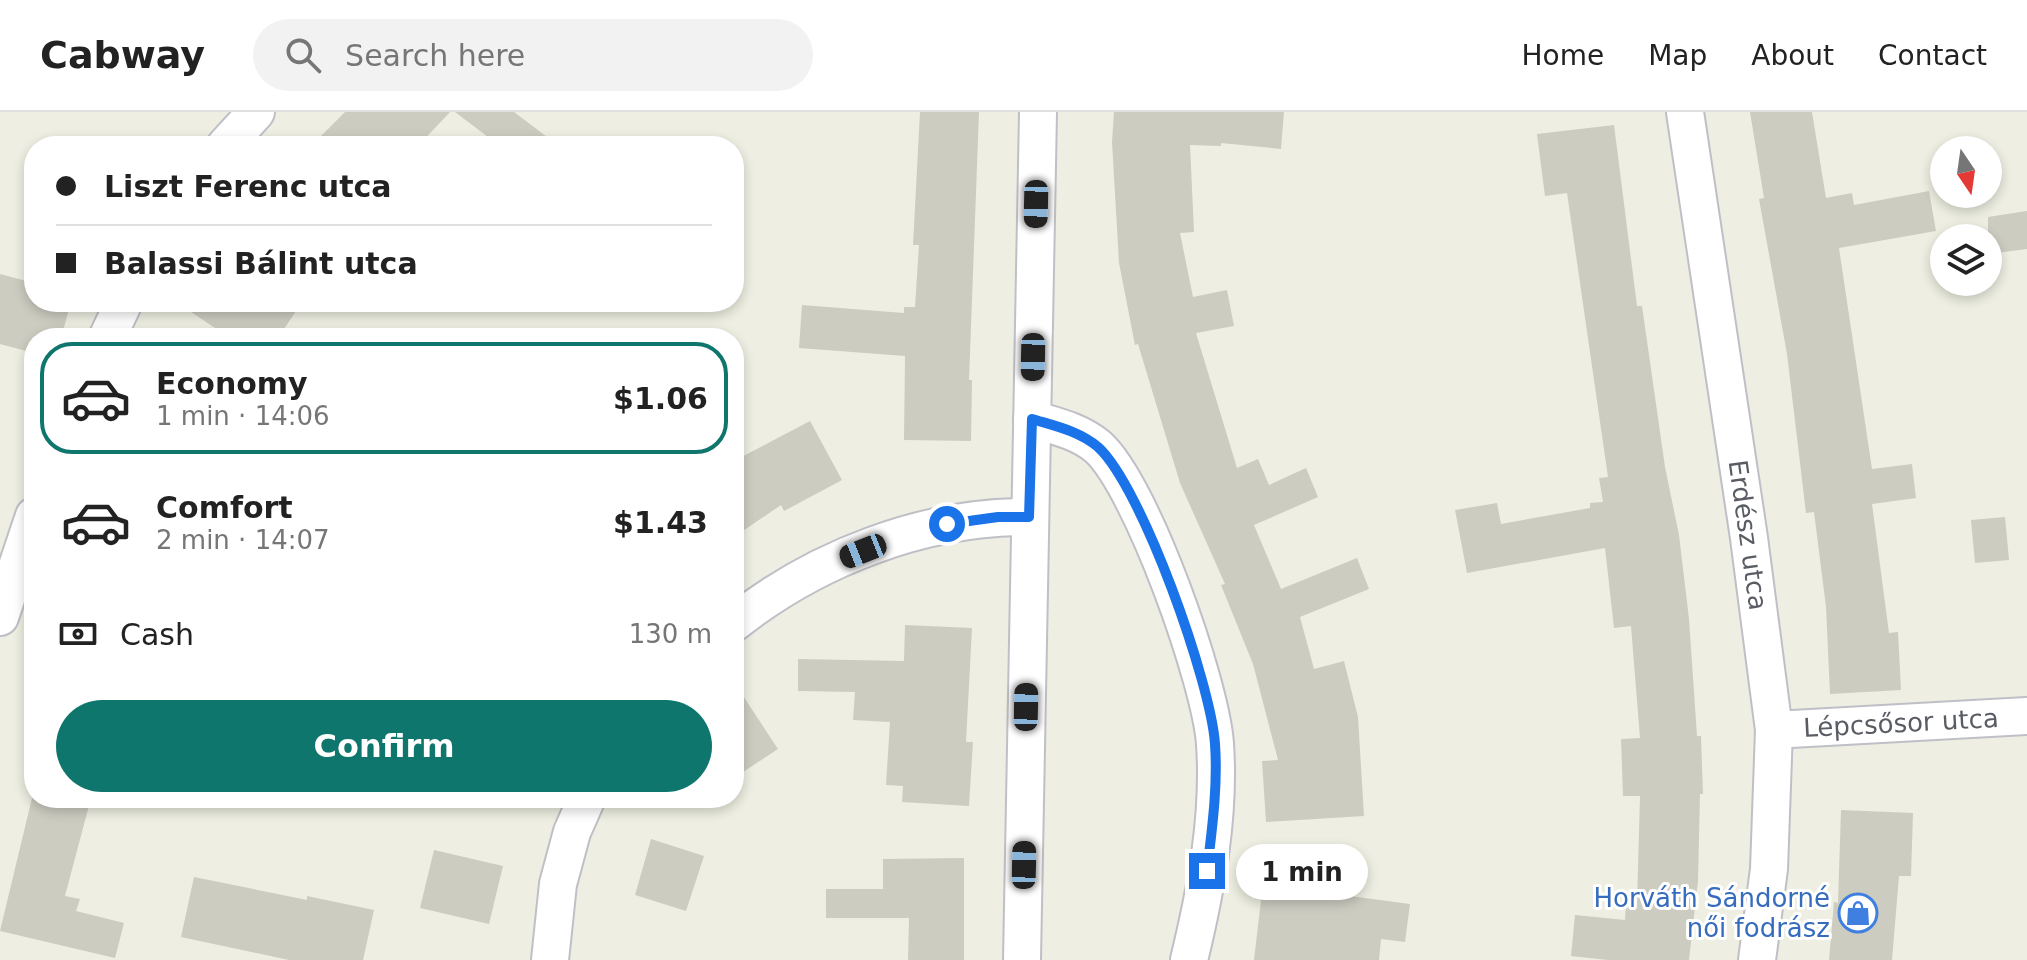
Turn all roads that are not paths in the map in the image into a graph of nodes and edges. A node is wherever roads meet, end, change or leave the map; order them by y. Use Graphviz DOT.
graph roads {
  1 [pos="256,112"];
  2 [pos="1038,112"];
  3 [pos="1685,112"];
  4 [pos="234,136"];
  5 [pos="1032,419"];
  6 [pos="1029,517"];
  7 [pos="24,546"];
  8 [pos="744,616"];
  9 [pos="0,617"];
  10 [pos="2027,716"];
  11 [pos="1774,730"];
  12 [pos="583,808"];
  13 [pos="550,960"];
  14 [pos="1022,960"];
  15 [pos="1189,960"];
  16 [pos="1757,960"];
  1 -- 4 [label="street"];
  2 -- 5 [label="street"];
  3 -- 11 [label="street, Erdész utca"];
  5 -- 6 [label="street"];
  5 -- 15 [label="street"];
  6 -- 8 [label="street"];
  6 -- 14 [label="street"];
  7 -- 9 [label="street"];
  10 -- 11 [label="street, Lépcsősor utca"];
  11 -- 16 [label="street, Erdész utca"];
  12 -- 13 [label="street"];
}
